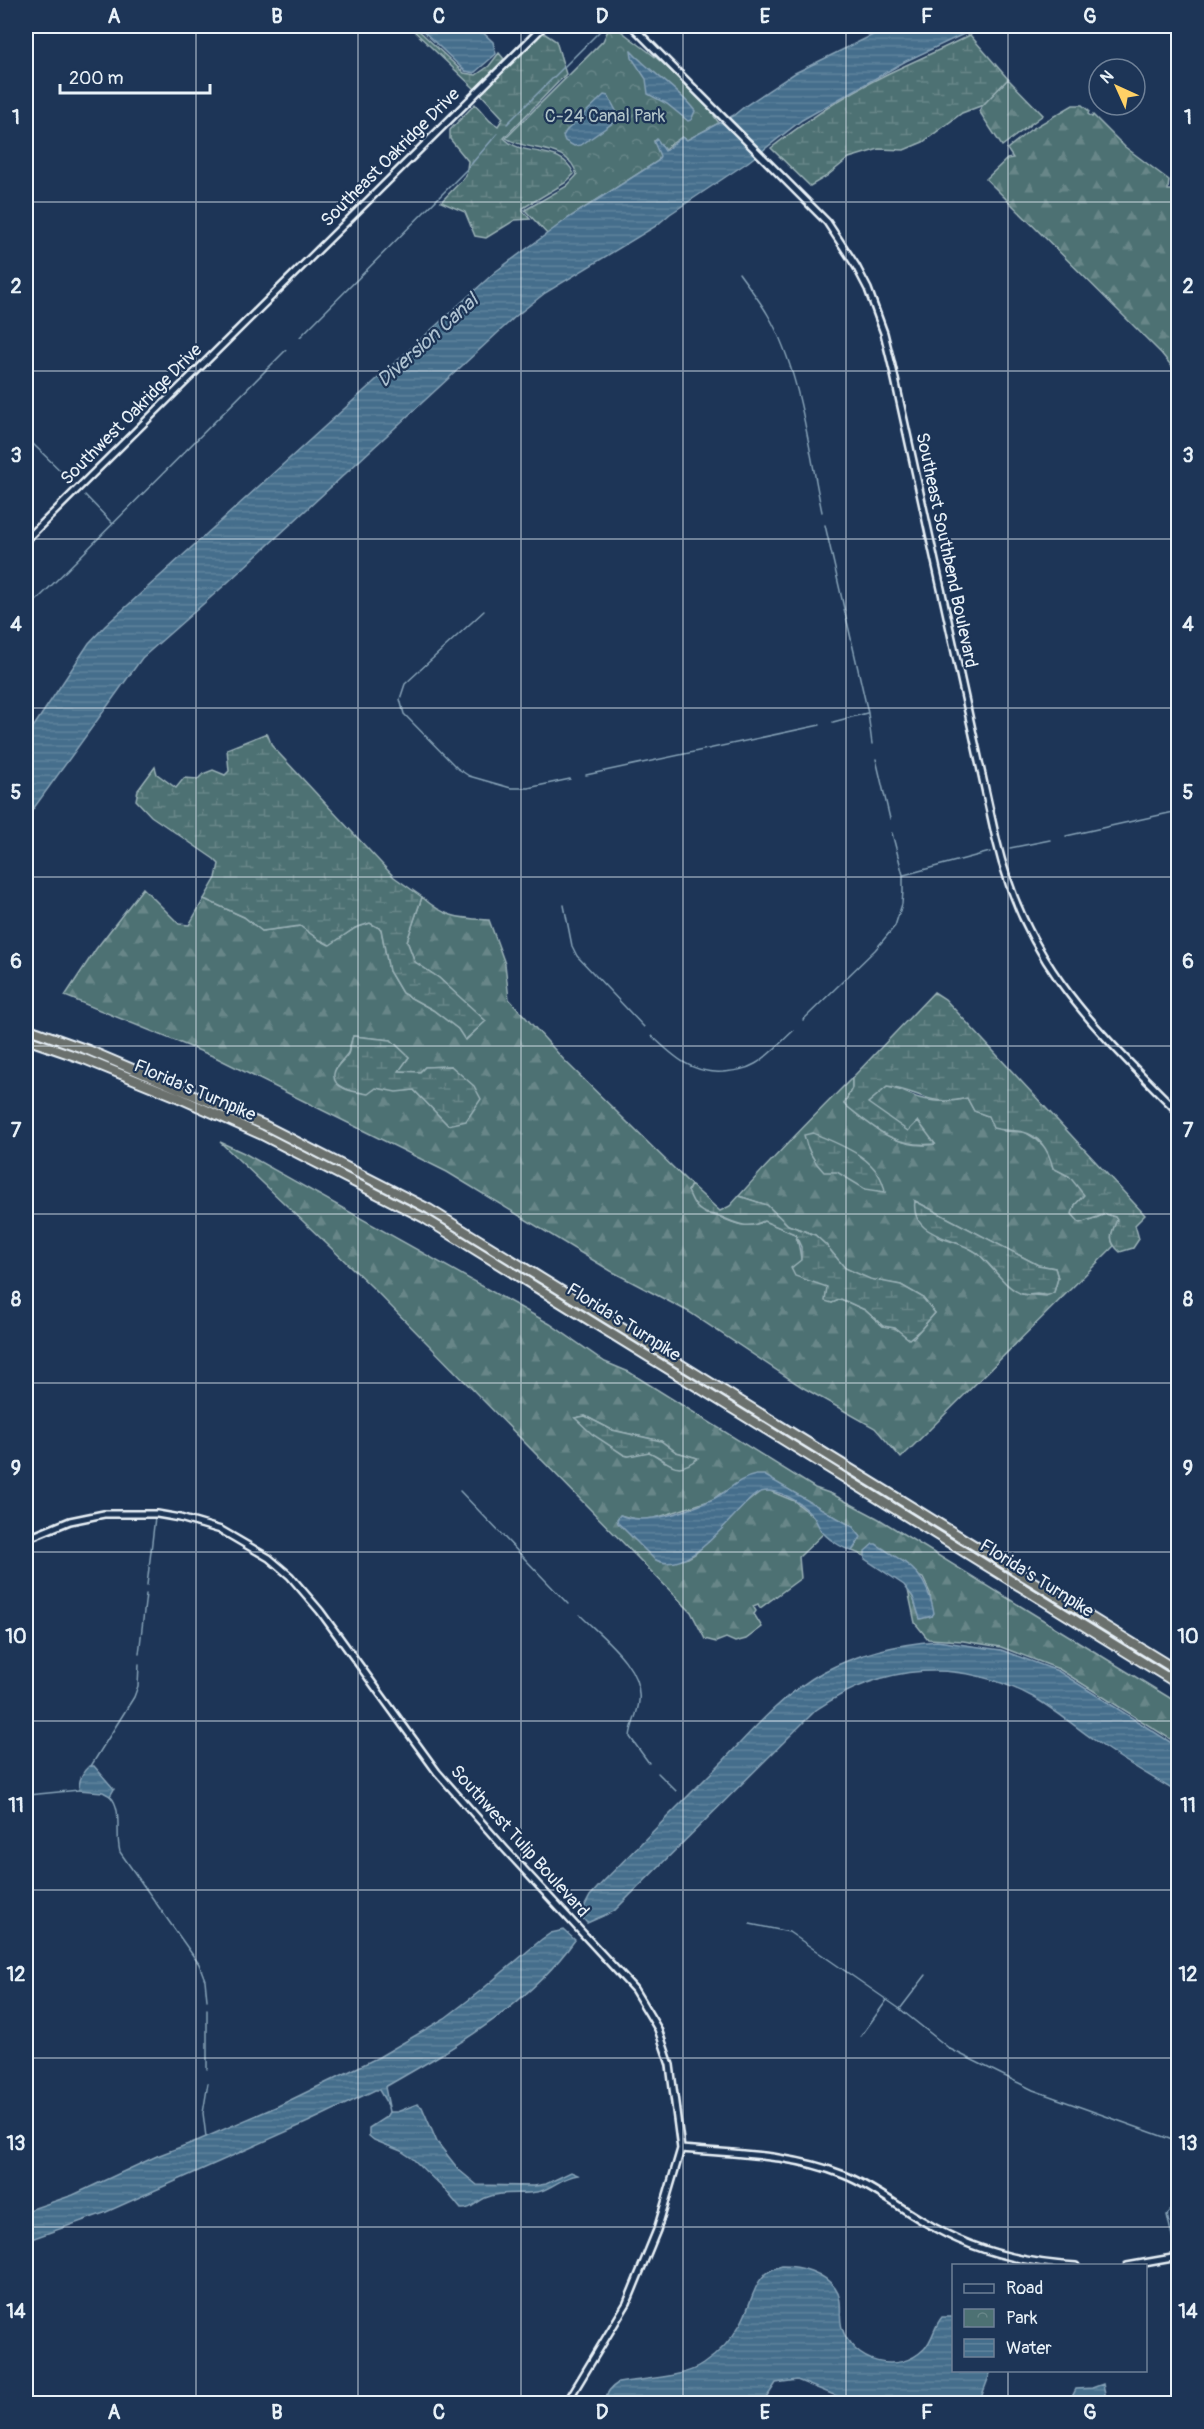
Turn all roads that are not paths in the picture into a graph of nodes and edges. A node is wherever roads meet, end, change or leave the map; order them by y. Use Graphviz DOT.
graph roads {
  1 [pos="544,26"];
  2 [pos="632,26"];
  3 [pos="258,309"];
  4 [pos="26,540"];
  5 [pos="26,1028"];
  6 [pos="26,1039"];
  7 [pos="1179,1112"];
  8 [pos="26,1539"];
  9 [pos="1179,1671"];
  10 [pos="1179,1683"];
  11 [pos="681,2149"];
  12 [pos="1179,2257"];
  13 [pos="1040,2264"];
  14 [pos="1134,2264"];
  15 [pos="566,2403"];
  1 -- 3 [label="street, Southeast Oakridge Drive"];
  2 -- 7 [label="street, Southeast Southbend Boulevard"];
  3 -- 4 [label="street, Southwest Oakridge Drive"];
  5 -- 9 [label="highway, Florida's Turnpike"];
  6 -- 10 [label="highway, Florida's Turnpike"];
  8 -- 11 [label="street, Southwest Tulip Boulevard"];
  11 -- 13 [label="street"];
  11 -- 15 [label="street, Southwest Tulip Boulevard"];
  12 -- 14 [label="street"];
}
